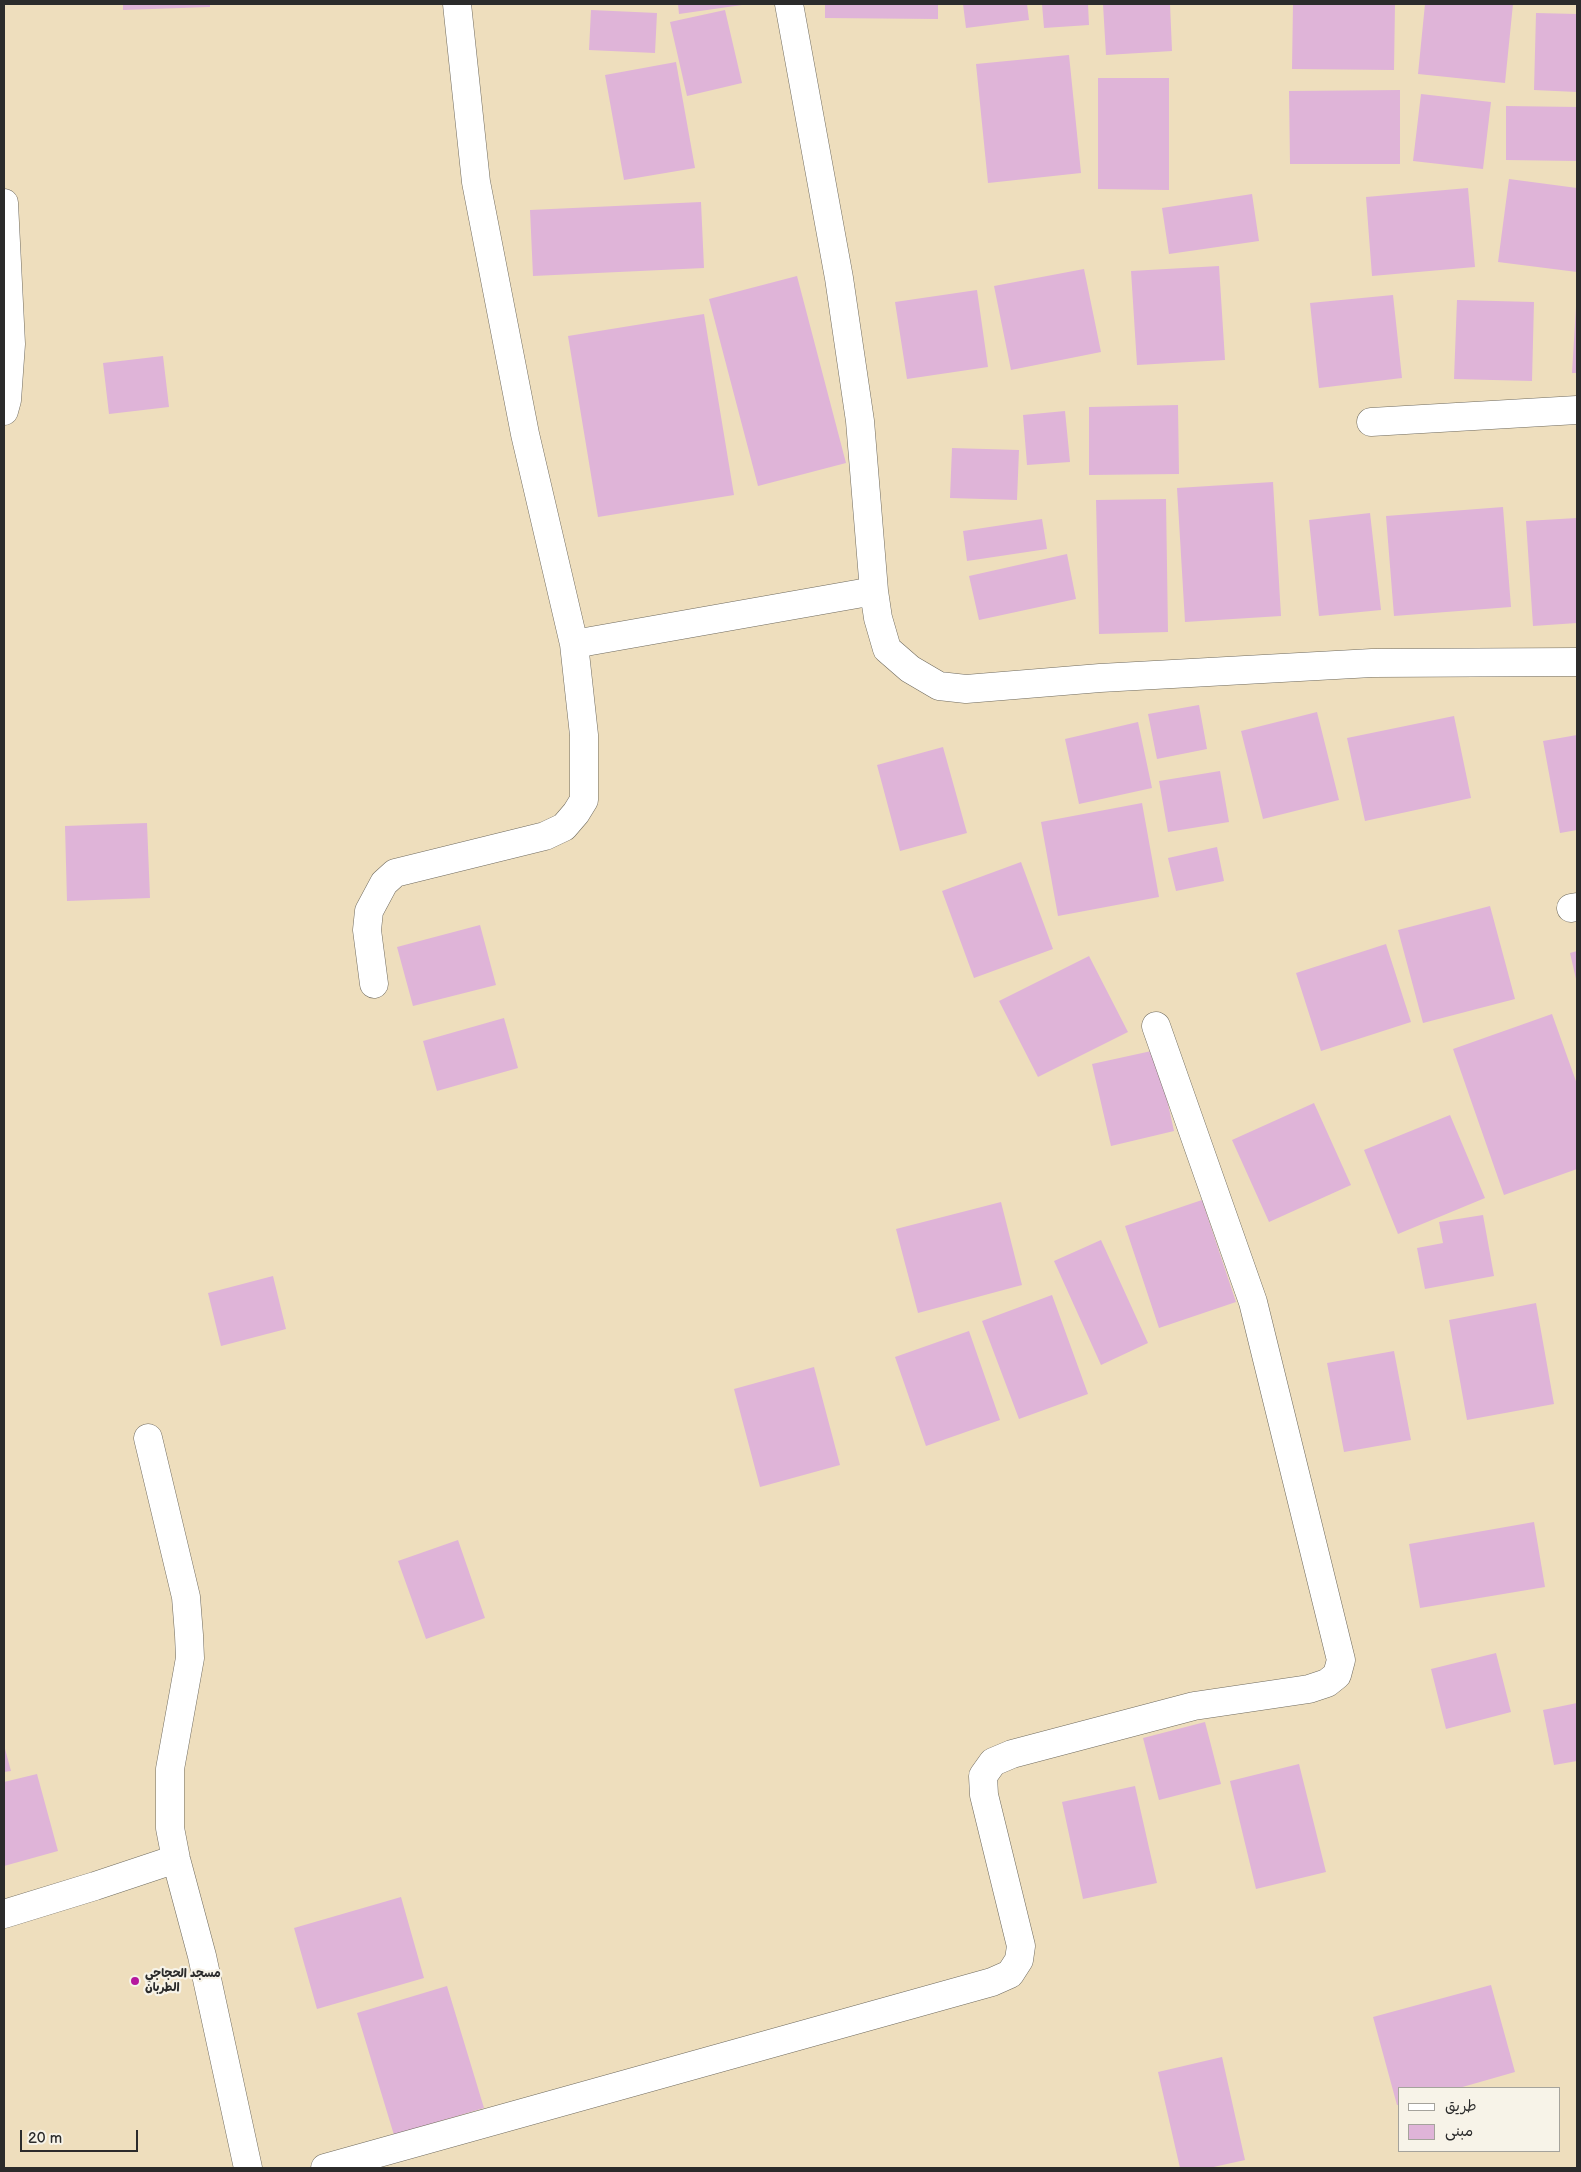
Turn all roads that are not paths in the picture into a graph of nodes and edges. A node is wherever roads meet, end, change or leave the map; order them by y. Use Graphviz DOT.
graph roads {
  1 [pos="457,4"];
  2 [pos="789,4"];
  3 [pos="4,203"];
  4 [pos="1577,410"];
  5 [pos="4,411"];
  6 [pos="1371,422"];
  7 [pos="874,591"];
  8 [pos="574,644"];
  9 [pos="1577,662"];
  10 [pos="374,984"];
  11 [pos="1156,1026"];
  12 [pos="148,1438"];
  13 [pos="176,1859"];
  14 [pos="4,1914"];
  15 [pos="248,2168"];
  16 [pos="325,2168"];
  1 -- 8 [label="street"];
  2 -- 7 [label="street"];
  3 -- 5 [label="street"];
  4 -- 6 [label="street"];
  7 -- 8 [label="street"];
  7 -- 9 [label="street"];
  8 -- 10 [label="street"];
  11 -- 16 [label="street"];
  12 -- 13 [label="street"];
  13 -- 14 [label="street"];
  13 -- 15 [label="street"];
}
